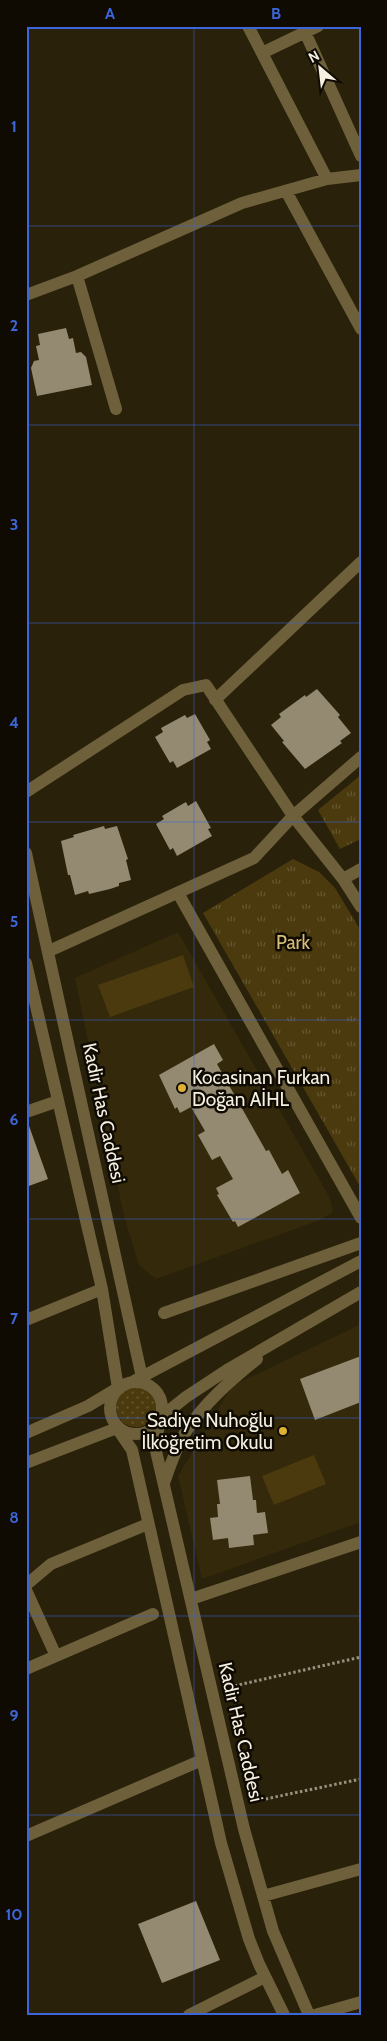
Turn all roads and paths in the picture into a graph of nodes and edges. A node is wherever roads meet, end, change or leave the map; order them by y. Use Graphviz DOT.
graph roads {
  1 [pos="318,26"];
  2 [pos="251,27"];
  3 [pos="305,32"];
  4 [pos="262,53"];
  5 [pos="361,156"];
  6 [pos="361,175"];
  7 [pos="327,179"];
  8 [pos="286,191"];
  9 [pos="77,276"];
  10 [pos="26,295"];
  11 [pos="361,329"];
  12 [pos="116,409"];
  13 [pos="361,562"];
  14 [pos="215,700"];
  15 [pos="361,757"];
  16 [pos="26,792"];
  17 [pos="293,816"];
  18 [pos="26,853"];
  19 [pos="361,869"];
  20 [pos="344,879"];
  21 [pos="178,893"];
  22 [pos="361,907"];
  23 [pos="49,951"];
  24 [pos="26,963"];
  25 [pos="58,1101"];
  26 [pos="26,1112"];
  27 [pos="361,1218"];
  28 [pos="361,1244"];
  29 [pos="361,1262"];
  30 [pos="102,1289"];
  31 [pos="361,1292"];
  32 [pos="164,1313"];
  33 [pos="26,1320"];
  34 [pos="281,1338"];
  35 [pos="140,1380"];
  36 [pos="118,1388"];
  37 [pos="161,1417"];
  38 [pos="117,1428"];
  39 [pos="26,1432"];
  40 [pos="26,1463"];
  41 [pos="164,1483"];
  42 [pos="148,1524"];
  43 [pos="361,1542"];
  44 [pos="26,1585"];
  45 [pos="26,1590"];
  46 [pos="191,1599"];
  47 [pos="153,1614"];
  48 [pos="56,1656"];
  49 [pos="361,1657"];
  50 [pos="26,1669"];
  51 [pos="212,1692"];
  52 [pos="202,1760"];
  53 [pos="361,1779"];
  54 [pos="238,1804"];
  55 [pos="26,1836"];
  56 [pos="361,1869"];
  57 [pos="263,1896"];
  58 [pos="265,1976"];
  59 [pos="361,2002"];
  60 [pos="189,2015"];
  61 [pos="284,2015"];
  62 [pos="309,2015"];
  63 [pos="314,2015"];
  1 -- 3 [label="street"];
  2 -- 4 [label="street"];
  3 -- 4 [label="street"];
  3 -- 5 [label="street"];
  4 -- 7 [label="street"];
  6 -- 7 [label="street"];
  7 -- 8 [label="street"];
  8 -- 9 [label="street"];
  8 -- 11 [label="street"];
  9 -- 10 [label="street"];
  9 -- 12 [label="street"];
  13 -- 14 [label="street"];
  14 -- 16 [label="street"];
  14 -- 17 [label="street"];
  15 -- 17 [label="street"];
  17 -- 20 [label="street"];
  17 -- 21 [label="street"];
  18 -- 23 [label="street, Kadir Has Caddesi"];
  19 -- 20 [label="street"];
  20 -- 22 [label="street"];
  21 -- 23 [label="street"];
  21 -- 27 [label="street"];
  23 -- 35 [label="street, Kadir Has Caddesi"];
  24 -- 25 [label="street"];
  25 -- 26 [label="street"];
  25 -- 30 [label="street"];
  28 -- 32 [label="street"];
  29 -- 35 [label="street"];
  30 -- 33 [label="street"];
  30 -- 36 [label="street"];
  31 -- 34 [label="street"];
  34 -- 37 [label="street"];
  34 -- 41 [label="street"];
  35 -- 36 [label="street"];
  35 -- 37 [label="street"];
  36 -- 38 [label="street"];
  36 -- 39 [label="street"];
  37 -- 38 [label="street"];
  37 -- 41 [label="street, Kadir Has Caddesi"];
  38 -- 40 [label="street"];
  38 -- 42 [label="street"];
  41 -- 46 [label="street, Kadir Has Caddesi"];
  42 -- 44 [label="street"];
  42 -- 52 [label="street"];
  43 -- 46 [label="street"];
  45 -- 48 [label="street"];
  46 -- 51 [label="street, Kadir Has Caddesi"];
  47 -- 48 [label="street"];
  48 -- 50 [label="street"];
  49 -- 51 [label="path"];
  51 -- 54 [label="street, Kadir Has Caddesi"];
  52 -- 55 [label="street"];
  52 -- 58 [label="street"];
  53 -- 54 [label="path"];
  54 -- 57 [label="street, Kadir Has Caddesi"];
  56 -- 57 [label="street"];
  57 -- 62 [label="street, Kadir Has Caddesi"];
  58 -- 60 [label="street"];
  58 -- 61 [label="street"];
  59 -- 63 [label="street"];
}
